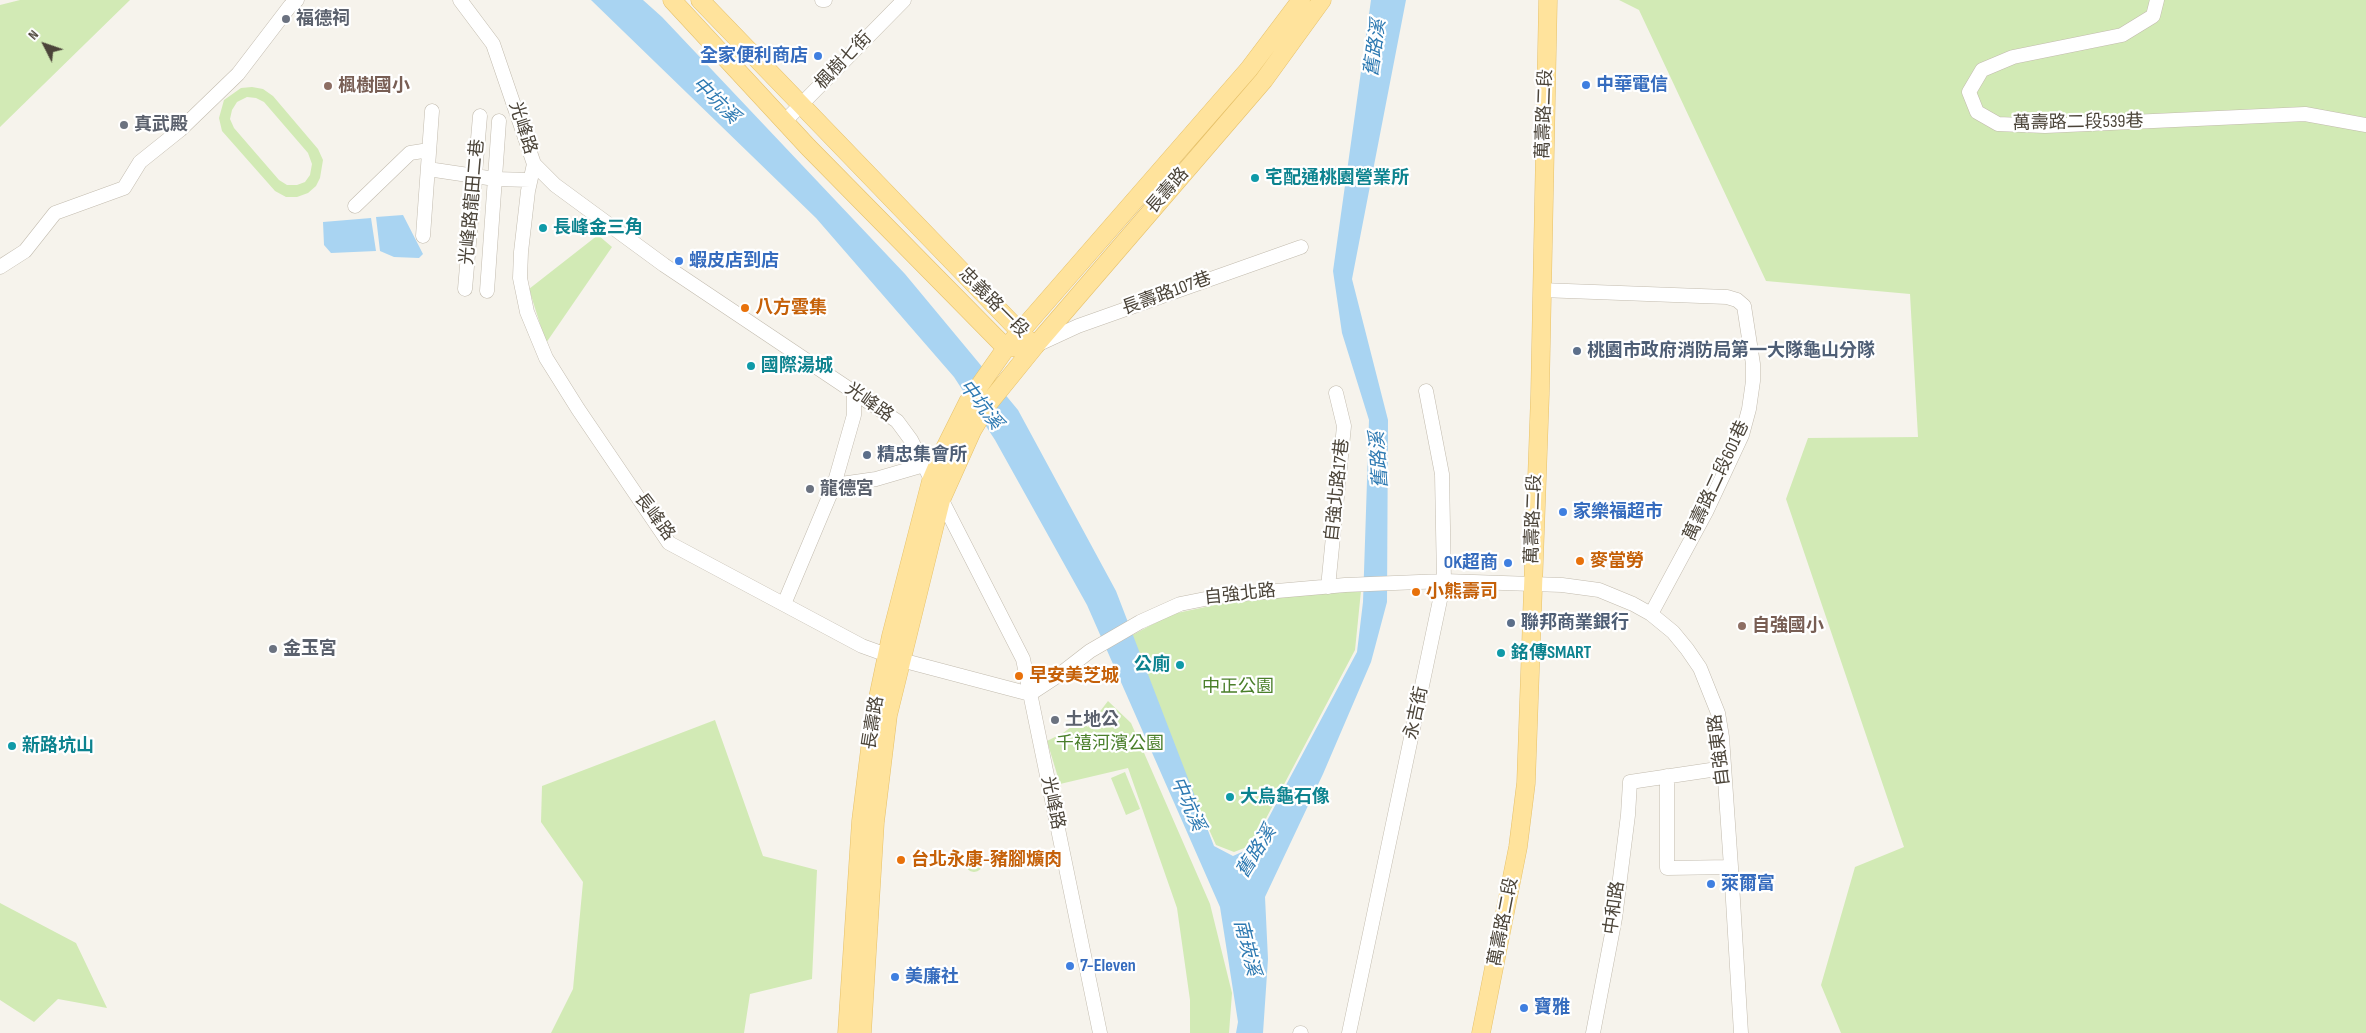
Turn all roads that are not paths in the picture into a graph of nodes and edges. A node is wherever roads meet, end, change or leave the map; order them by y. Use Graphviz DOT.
graph roads {
  1 [pos="298,0"];
  2 [pos="460,0"];
  3 [pos="672,0"];
  4 [pos="700,0"];
  5 [pos="904,0"];
  6 [pos="1300,0"];
  7 [pos="1322,0"];
  8 [pos="1548,0"];
  9 [pos="2157,0"];
  10 [pos="801,105"];
  11 [pos="432,111"];
  12 [pos="480,116"];
  13 [pos="499,121"];
  14 [pos="784,122"];
  15 [pos="2366,125"];
  16 [pos="429,150"];
  17 [pos="534,164"];
  18 [pos="428,169"];
  19 [pos="475,176"];
  20 [pos="495,179"];
  21 [pos="530,180"];
  22 [pos="355,206"];
  23 [pos="423,236"];
  24 [pos="1301,247"];
  25 [pos="0,267"];
  26 [pos="465,288"];
  27 [pos="1541,290"];
  28 [pos="487,291"];
  29 [pos="1020,332"];
  30 [pos="1035,346"];
  31 [pos="1006,348"];
  32 [pos="1426,391"];
  33 [pos="854,393"];
  34 [pos="1336,393"];
  35 [pos="964,427"];
  36 [pos="924,465"];
  37 [pos="932,482"];
  38 [pos="834,485"];
  39 [pos="941,500"];
  40 [pos="1444,582"];
  41 [pos="1532,584"];
  42 [pos="1328,587"];
  43 [pos="784,604"];
  44 [pos="1651,614"];
  45 [pos="894,657"];
  46 [pos="1030,694"];
  47 [pos="1724,768"];
  48 [pos="1667,776"];
  49 [pos="866,857"];
  50 [pos="1731,866"];
  51 [pos="847,1033"];
  52 [pos="862,1033"];
  53 [pos="1100,1033"];
  54 [pos="1349,1033"];
  55 [pos="1481,1033"];
  56 [pos="1593,1033"];
  57 [pos="1741,1033"];
  1 -- 25 [label="street"];
  2 -- 17 [label="street, 光峰路"];
  3 -- 14 [label="main road, 忠義路一段"];
  4 -- 10 [label="main road, 忠義路一段"];
  5 -- 10 [label="street, 楓樹七街"];
  6 -- 29 [label="main road, 長壽路"];
  7 -- 30 [label="main road, 長壽路"];
  8 -- 27 [label="main road, 萬壽路二段"];
  9 -- 15 [label="street, 萬壽路二段539巷"];
  10 -- 14 [label="street, 楓樹七街"];
  10 -- 29 [label="main road, 忠義路一段"];
  11 -- 16 [label="street"];
  12 -- 19 [label="street, 光峰路龍田二巷"];
  13 -- 20 [label="street"];
  14 -- 31 [label="main road, 忠義路一段"];
  16 -- 18 [label="street"];
  16 -- 22 [label="street"];
  17 -- 21 [label="street, 長峰路"];
  17 -- 33 [label="street, 光峰路"];
  18 -- 19 [label="street"];
  18 -- 23 [label="street"];
  19 -- 20 [label="street"];
  19 -- 26 [label="street, 光峰路龍田二巷"];
  20 -- 21 [label="street"];
  20 -- 28 [label="street"];
  21 -- 43 [label="street, 長峰路"];
  24 -- 30 [label="street, 長壽路107巷"];
  27 -- 41 [label="main road, 萬壽路二段"];
  27 -- 44 [label="street, 萬壽路二段601巷"];
  29 -- 30 [label="main road, 忠義路一段"];
  29 -- 31 [label="main road, 長壽路"];
  30 -- 31 [label="main road, 忠義路一段"];
  30 -- 35 [label="main road, 長壽路"];
  31 -- 35 [label="main road, 長壽路"];
  32 -- 40 [label="street, 永吉街"];
  33 -- 36 [label="street, 光峰路"];
  33 -- 38 [label="street"];
  34 -- 42 [label="street, 自強北路17巷"];
  35 -- 37 [label="main road, 長壽路"];
  35 -- 39 [label="main road, 長壽路"];
  36 -- 37 [label="street, 光峰路"];
  36 -- 38 [label="street"];
  37 -- 39 [label="street, 光峰路"];
  37 -- 45 [label="main road, 長壽路"];
  38 -- 43 [label="street"];
  39 -- 45 [label="main road, 長壽路"];
  39 -- 46 [label="street, 光峰路"];
  40 -- 41 [label="street"];
  40 -- 42 [label="street, 自強北路"];
  40 -- 54 [label="street, 永吉街"];
  41 -- 44 [label="street, 自強東路"];
  41 -- 55 [label="main road, 萬壽路二段"];
  42 -- 46 [label="street, 自強北路"];
  43 -- 45 [label="street, 長峰路"];
  44 -- 47 [label="street, 自強東路"];
  45 -- 46 [label="street, 長峰路"];
  45 -- 49 [label="main road, 長壽路"];
  46 -- 53 [label="street, 光峰路"];
  47 -- 48 [label="street"];
  47 -- 50 [label="street, 自強東路"];
  48 -- 50 [label="street"];
  48 -- 56 [label="street, 中和路"];
  49 -- 51 [label="main road, 長壽路"];
  49 -- 52 [label="main road, 長壽路"];
  50 -- 57 [label="street, 自強東路"];
}
